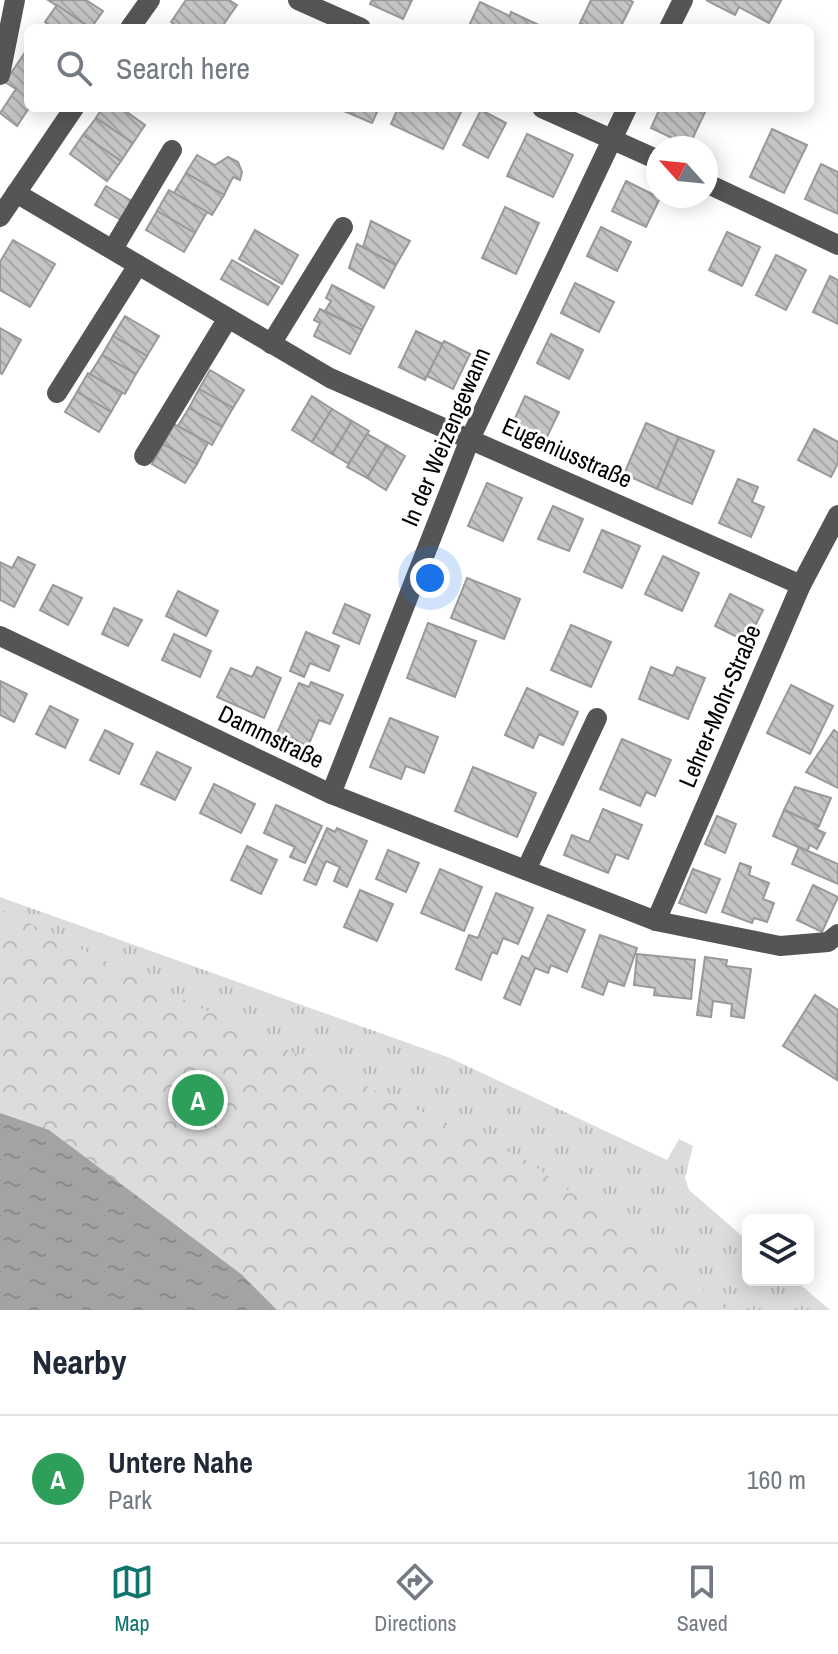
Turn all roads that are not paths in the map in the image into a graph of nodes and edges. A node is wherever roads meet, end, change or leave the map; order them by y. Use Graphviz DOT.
graph roads {
  1 [pos="15,0"];
  2 [pos="150,0"];
  3 [pos="298,0"];
  4 [pos="683,0"];
  5 [pos="133,24"];
  6 [pos="352,24"];
  7 [pos="671,24"];
  8 [pos="0,75"];
  9 [pos="71,112"];
  10 [pos="551,112"];
  11 [pos="625,112"];
  12 [pos="612,139"];
  13 [pos="172,150"];
  14 [pos="646,155"];
  15 [pos="718,189"];
  16 [pos="16,193"];
  17 [pos="0,217"];
  18 [pos="343,227"];
  19 [pos="838,245"];
  20 [pos="113,249"];
  21 [pos="138,265"];
  22 [pos="228,318"];
  23 [pos="271,344"];
  24 [pos="57,393"];
  25 [pos="470,439"];
  26 [pos="144,456"];
  27 [pos="838,515"];
  28 [pos="801,585"];
  29 [pos="0,636"];
  30 [pos="597,718"];
  31 [pos="331,794"];
  32 [pos="526,870"];
  33 [pos="656,921"];
  34 [pos="838,934"];
  1 -- 8 [label="street"];
  2 -- 5 [label="street"];
  3 -- 6 [label="street"];
  4 -- 7 [label="street"];
  9 -- 16 [label="street"];
  10 -- 12 [label="street"];
  11 -- 12 [label="street, In der Weizengewann"];
  12 -- 14 [label="street"];
  12 -- 25 [label="street, In der Weizengewann"];
  13 -- 20 [label="street"];
  15 -- 19 [label="street"];
  16 -- 17 [label="street"];
  16 -- 20 [label="street, Eugeniusstraße"];
  18 -- 23 [label="street"];
  20 -- 21 [label="street, Eugeniusstraße"];
  21 -- 22 [label="street, Eugeniusstraße"];
  21 -- 24 [label="street"];
  22 -- 23 [label="street, Eugeniusstraße"];
  22 -- 26 [label="street"];
  23 -- 25 [label="street, Eugeniusstraße"];
  25 -- 28 [label="street, Eugeniusstraße"];
  25 -- 31 [label="street, In der Weizengewann"];
  27 -- 28 [label="street, Lehrer-Mohr-Straße"];
  28 -- 33 [label="street, Lehrer-Mohr-Straße"];
  29 -- 31 [label="street, Dammstraße"];
  30 -- 32 [label="street"];
  31 -- 32 [label="street, Dammstraße"];
  32 -- 33 [label="street, Dammstraße"];
  33 -- 34 [label="street, Dammstraße"];
}
